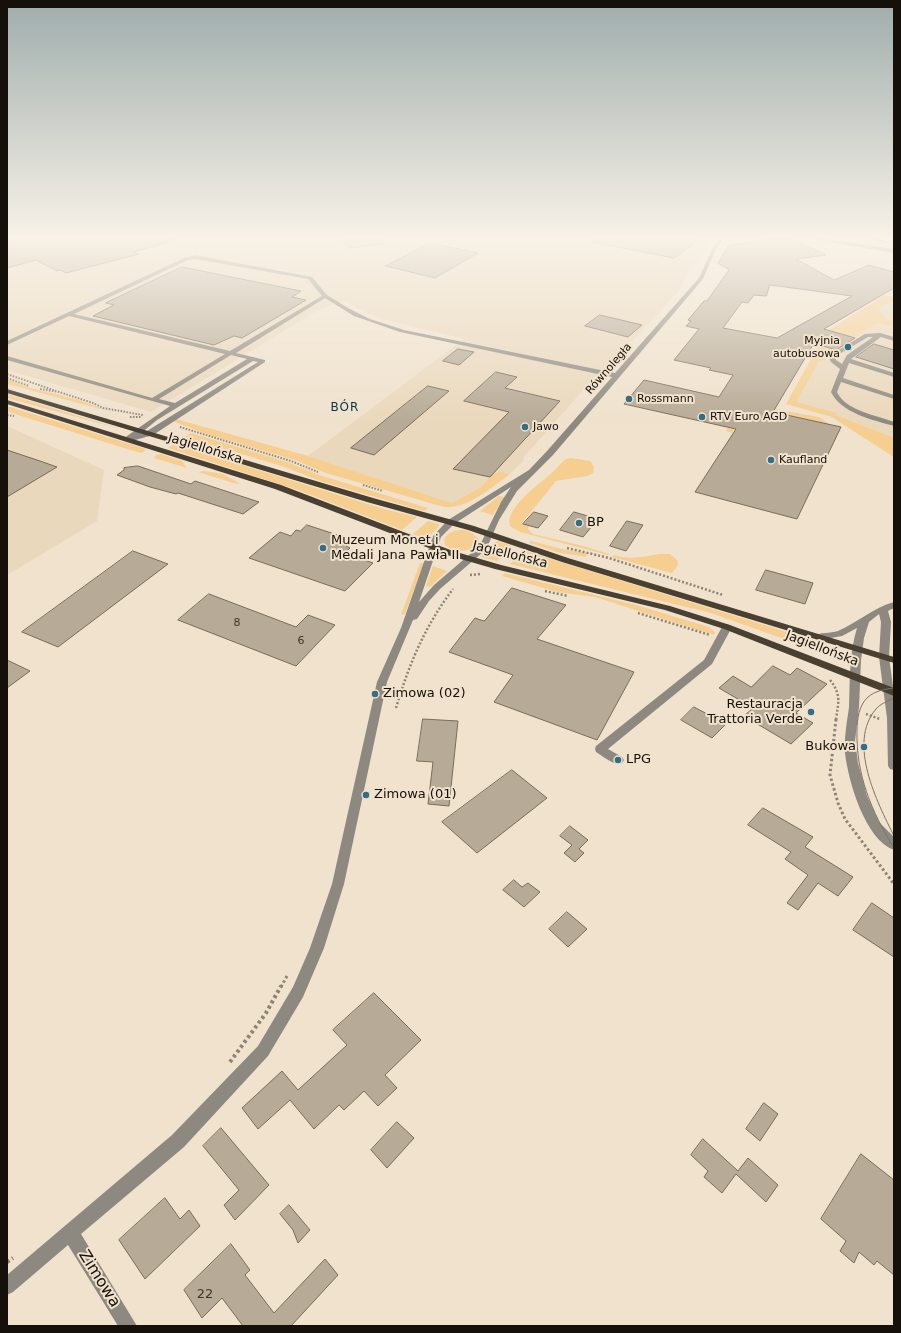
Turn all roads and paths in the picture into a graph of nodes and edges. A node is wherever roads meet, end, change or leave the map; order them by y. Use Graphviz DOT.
graph roads {
  1 [pos="102,298"];
  2 [pos="321,298"];
  3 [pos="328,298"];
  4 [pos="684,298"];
  5 [pos="68,314"];
  6 [pos="880,335"];
  7 [pos="894,339"];
  8 [pos="7,343"];
  9 [pos="229,354"];
  10 [pos="7,358"];
  11 [pos="253,358"];
  12 [pos="846,360"];
  13 [pos="844,368"];
  14 [pos="7,374"];
  15 [pos="894,375"];
  16 [pos="618,376"];
  17 [pos="7,378"];
  18 [pos="839,379"];
  19 [pos="33,387"];
  20 [pos="40,389"];
  21 [pos="7,391"];
  22 [pos="59,392"];
  23 [pos="894,397"];
  24 [pos="153,400"];
  25 [pos="7,402"];
  26 [pos="177,406"];
  27 [pos="7,415"];
  28 [pos="15,416"];
  29 [pos="146,417"];
  30 [pos="894,424"];
  31 [pos="186,429"];
  32 [pos="138,430"];
  33 [pos="150,433"];
  34 [pos="128,440"];
  35 [pos="530,472"];
  36 [pos="323,474"];
  37 [pos="360,484"];
  38 [pos="390,493"];
  39 [pos="451,522"];
  40 [pos="489,534"];
  41 [pos="432,547"];
  42 [pos="566,548"];
  43 [pos="609,558"];
  44 [pos="469,559"];
  45 [pos="606,561"];
  46 [pos="488,574"];
  47 [pos="467,575"];
  48 [pos="691,585"];
  49 [pos="454,588"];
  50 [pos="894,605"];
  51 [pos="883,610"];
  52 [pos="865,620"];
  53 [pos="727,627"];
  54 [pos="406,628"];
  55 [pos="819,637"];
  56 [pos="858,649"];
  57 [pos="889,658"];
  58 [pos="854,676"];
  59 [pos="826,677"];
  60 [pos="891,690"];
  61 [pos="839,705"];
  62 [pos="396,708"];
  63 [pos="618,760"];
  64 [pos="894,766"];
  65 [pos="894,845"];
  66 [pos="289,973"];
  67 [pos="227,1066"];
  68 [pos="70,1232"];
  69 [pos="19,1252"];
  70 [pos="7,1262"];
  71 [pos="7,1286"];
  72 [pos="128,1326"];
  1 -- 5 [label="street"];
  2 -- 9 [label="street"];
  3 -- 16 [label="street"];
  4 -- 16 [label="street, Równoległa"];
  5 -- 8 [label="street"];
  5 -- 9 [label="street"];
  6 -- 7 [label="street"];
  6 -- 12 [label="street"];
  6 -- 13 [label="street"];
  9 -- 11 [label="street"];
  9 -- 24 [label="street"];
  10 -- 24 [label="street"];
  11 -- 26 [label="street"];
  11 -- 33 [label="street"];
  12 -- 13 [label="street"];
  12 -- 15 [label="street"];
  13 -- 18 [label="street"];
  14 -- 22 [label="path"];
  16 -- 35 [label="street, Równoległa"];
  17 -- 19 [label="path"];
  18 -- 23 [label="street"];
  18 -- 30 [label="street"];
  20 -- 22 [label="path"];
  21 -- 32 [label="main road, Jagiellońska"];
  22 -- 29 [label="path"];
  24 -- 26 [label="street"];
  25 -- 34 [label="main road, Jagiellońska"];
  26 -- 32 [label="street"];
  27 -- 28 [label="path"];
  31 -- 36 [label="path"];
  32 -- 33 [label="main road, Jagiellońska"];
  32 -- 34 [label="street"];
  33 -- 34 [label="street"];
  33 -- 39 [label="main road, Jagiellońska"];
  34 -- 41 [label="main road, Jagiellońska"];
  35 -- 39 [label="street, Równoległa"];
  35 -- 40 [label="street, Równoległa"];
  37 -- 38 [label="path"];
  39 -- 40 [label="main road, Jagiellońska"];
  39 -- 41 [label="street, Równoległa"];
  40 -- 44 [label="street, Równoległa"];
  40 -- 55 [label="main road, Jagiellońska"];
  41 -- 44 [label="main road, Jagiellońska"];
  41 -- 54 [label="street, Równoległa"];
  42 -- 43 [label="path"];
  43 -- 45 [label="path"];
  43 -- 48 [label="path"];
  44 -- 53 [label="main road, Jagiellońska"];
  44 -- 54 [label="street, Równoległa"];
  46 -- 47 [label="path"];
  49 -- 62 [label="path"];
  50 -- 51 [label="street"];
  51 -- 52 [label="street"];
  51 -- 57 [label="street"];
  52 -- 55 [label="street"];
  52 -- 56 [label="street"];
  53 -- 58 [label="main road, Jagiellońska"];
  53 -- 63 [label="street"];
  54 -- 68 [label="street"];
  55 -- 56 [label="main road, Jagiellońska"];
  56 -- 57 [label="main road, Jagiellońska"];
  56 -- 58 [label="street"];
  57 -- 60 [label="street"];
  58 -- 60 [label="main road, Jagiellońska"];
  58 -- 65 [label="street"];
  59 -- 61 [label="path"];
  60 -- 64 [label="street"];
  66 -- 67 [label="path"];
  68 -- 71 [label="street"];
  68 -- 72 [label="street, Zimowa"];
  69 -- 70 [label="path"];
}
